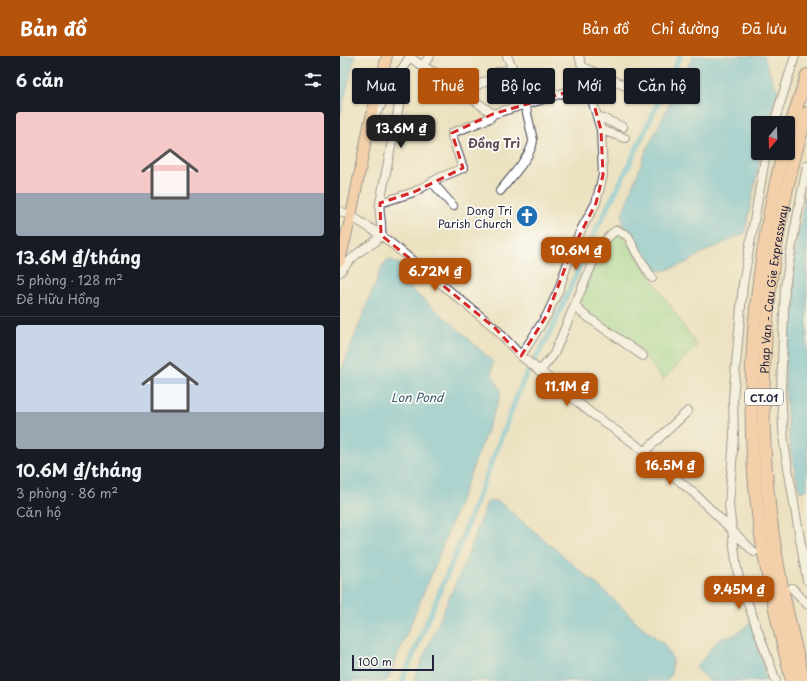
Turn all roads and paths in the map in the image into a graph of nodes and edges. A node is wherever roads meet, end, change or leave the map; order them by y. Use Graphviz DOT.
graph roads {
  1 [pos="387,56"];
  2 [pos="410,56"];
  3 [pos="430,56"];
  4 [pos="507,56"];
  5 [pos="579,56"];
  6 [pos="795,56"];
  7 [pos="422,66"];
  8 [pos="582,67"];
  9 [pos="403,68"];
  10 [pos="426,68"];
  11 [pos="807,75"];
  12 [pos="479,85"];
  13 [pos="624,85"];
  14 [pos="381,104"];
  15 [pos="399,104"];
  16 [pos="478,104"];
  17 [pos="525,104"];
  18 [pos="594,104"];
  19 [pos="807,113"];
  20 [pos="493,114"];
  21 [pos="597,116"];
  22 [pos="776,116"];
  23 [pos="794,116"];
  24 [pos="369,124"];
  25 [pos="623,126"];
  26 [pos="601,130"];
  27 [pos="625,138"];
  28 [pos="765,160"];
  29 [pos="781,160"];
  30 [pos="807,166"];
  31 [pos="432,182"];
  32 [pos="500,192"];
  33 [pos="380,202"];
  34 [pos="453,206"];
  35 [pos="340,211"];
  36 [pos="351,216"];
  37 [pos="381,235"];
  38 [pos="340,261"];
  39 [pos="340,272"];
  40 [pos="652,278"];
  41 [pos="575,305"];
  42 [pos="643,356"];
  43 [pos="523,357"];
  44 [pos="537,369"];
  45 [pos="688,411"];
  46 [pos="644,452"];
  47 [pos="733,532"];
  48 [pos="754,552"];
  49 [pos="807,580"];
  50 [pos="792,588"];
  51 [pos="807,604"];
  52 [pos="776,681"];
  53 [pos="792,681"];
  54 [pos="804,681"];
  1 -- 24 [label="main road"];
  2 -- 7 [label="street"];
  2 -- 9 [label="street"];
  3 -- 7 [label="street"];
  4 -- 12 [label="street"];
  5 -- 8 [label="street"];
  6 -- 22 [label="street"];
  7 -- 10 [label="street"];
  8 -- 13 [label="street"];
  11 -- 23 [label="highway"];
  14 -- 24 [label="street"];
  15 -- 33 [label="street"];
  16 -- 20 [label="street"];
  17 -- 20 [label="street"];
  17 -- 32 [label="street"];
  18 -- 21 [label="street"];
  19 -- 54 [label="highway, Phap Van - Cau Gie Expressway / CT.01"];
  20 -- 31 [label="street"];
  21 -- 25 [label="street"];
  21 -- 26 [label="street"];
  24 -- 36 [label="main road"];
  26 -- 27 [label="street"];
  26 -- 43 [label="street"];
  28 -- 47 [label="street"];
  29 -- 53 [label="highway, Phap Van - Cau Gie Expressway / CT.01"];
  30 -- 49 [label="street"];
  31 -- 33 [label="street"];
  31 -- 34 [label="street"];
  33 -- 37 [label="street"];
  35 -- 36 [label="street"];
  36 -- 37 [label="street"];
  36 -- 38 [label="main road"];
  37 -- 39 [label="street"];
  37 -- 43 [label="street"];
  40 -- 41 [label="street"];
  41 -- 42 [label="street"];
  41 -- 44 [label="street"];
  43 -- 44 [label="street"];
  44 -- 46 [label="street"];
  45 -- 46 [label="street"];
  46 -- 47 [label="street"];
  47 -- 48 [label="street"];
  47 -- 52 [label="street"];
  50 -- 51 [label="street"];
}
